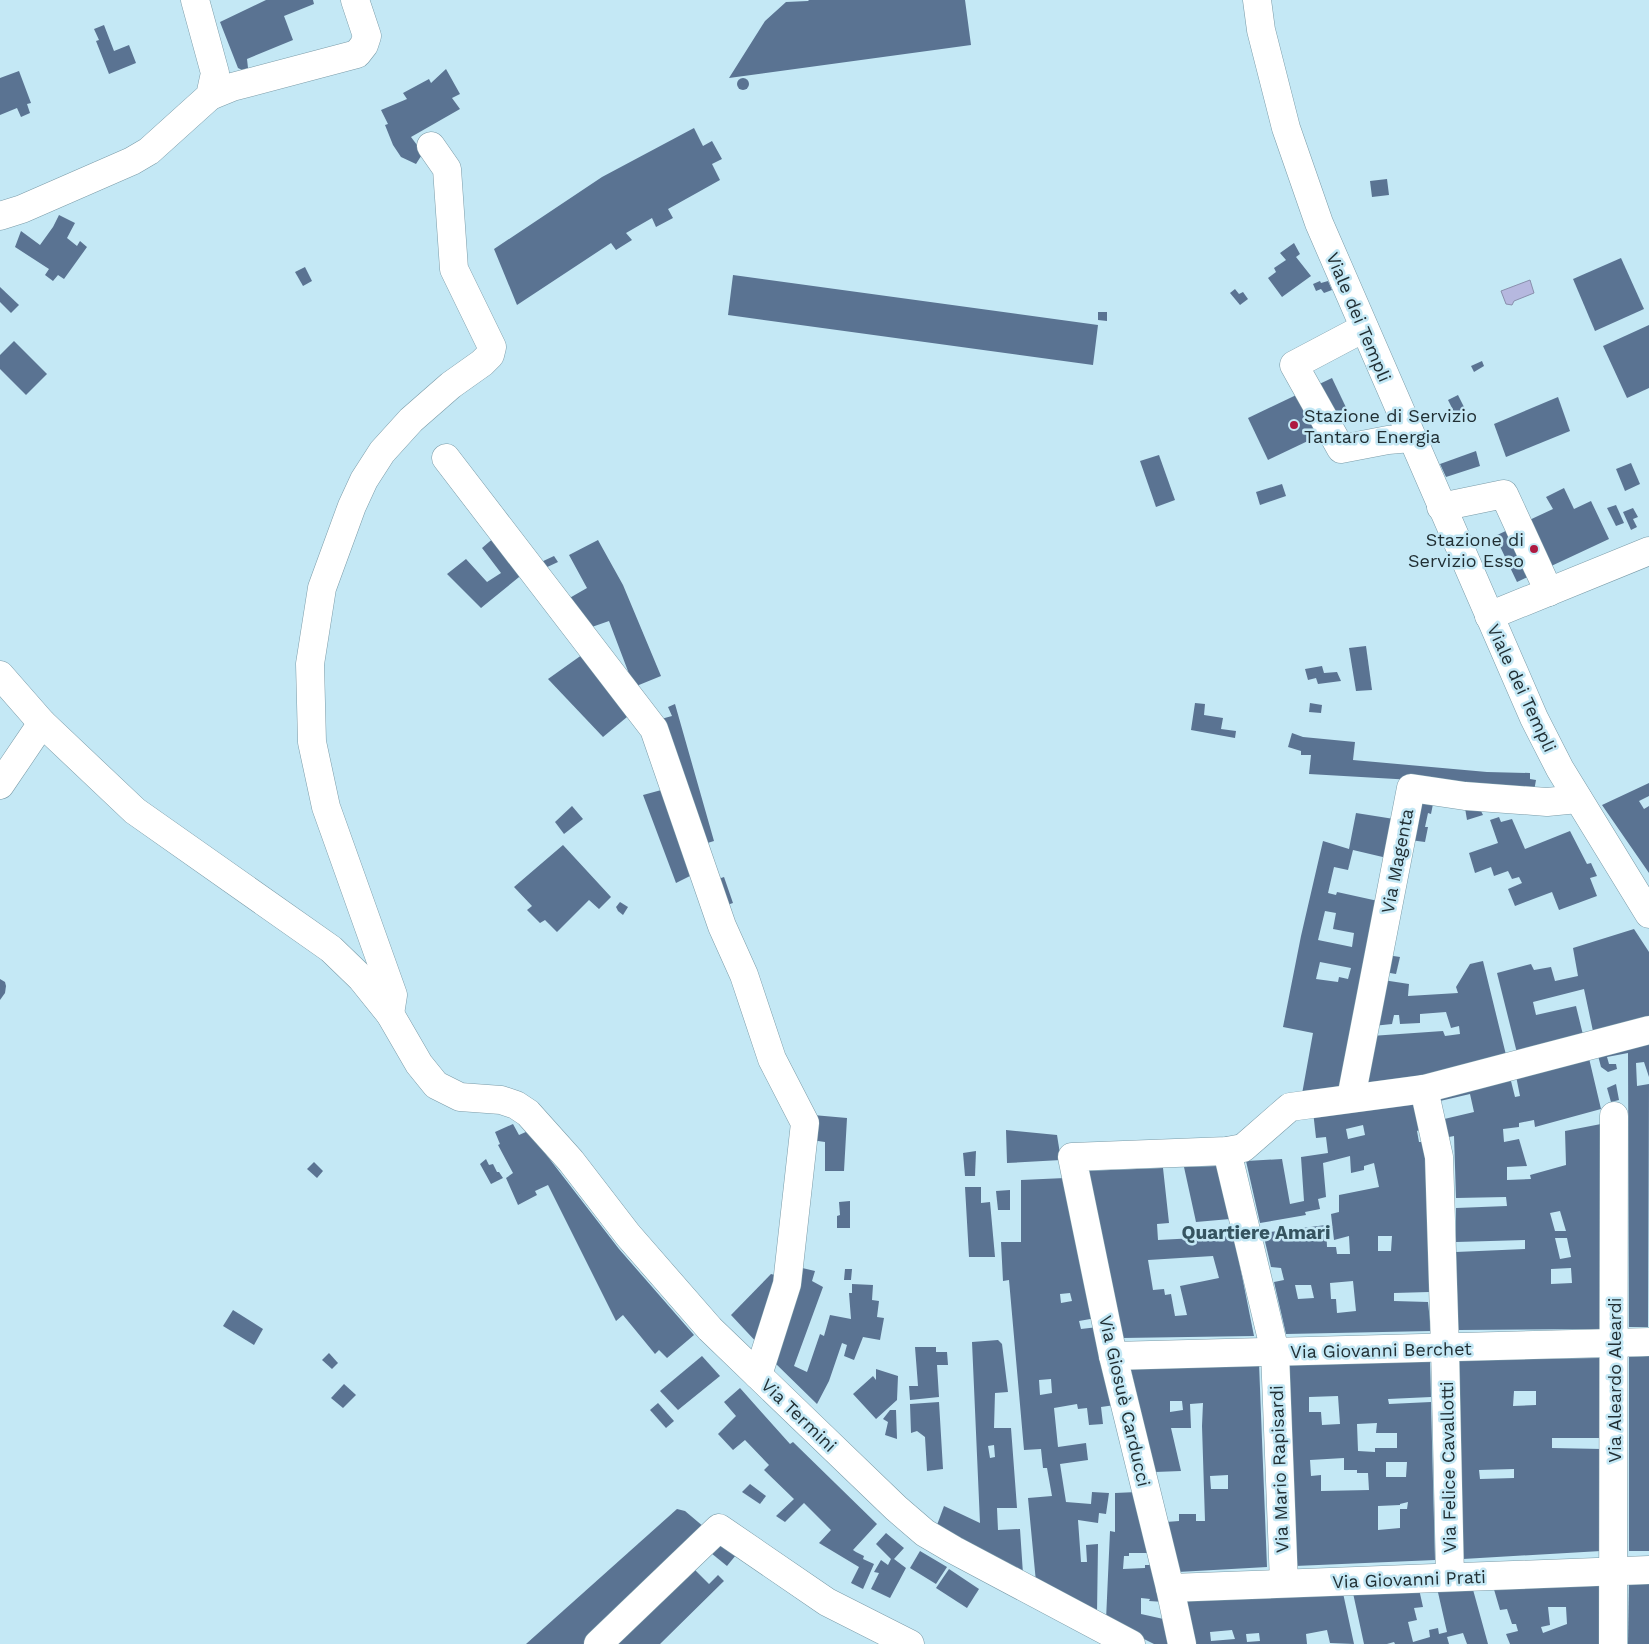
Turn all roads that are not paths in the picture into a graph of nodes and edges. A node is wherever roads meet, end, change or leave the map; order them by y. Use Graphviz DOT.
graph roads {
  1 [pos="195,0"];
  2 [pos="355,0"];
  3 [pos="1257,0"];
  4 [pos="210,96"];
  5 [pos="431,146"];
  6 [pos="0,216"];
  7 [pos="1364,328"];
  8 [pos="1411,438"];
  9 [pos="446,458"];
  10 [pos="1441,507"];
  11 [pos="1649,551"];
  12 [pos="1549,592"];
  13 [pos="1489,616"];
  14 [pos="0,675"];
  15 [pos="42,723"];
  16 [pos="0,785"];
  17 [pos="1578,799"];
  18 [pos="1649,914"];
  19 [pos="390,1014"];
  20 [pos="1649,1030"];
  21 [pos="1424,1088"];
  22 [pos="1351,1098"];
  23 [pos="1614,1116"];
  24 [pos="1227,1151"];
  25 [pos="1649,1342"];
  26 [pos="1614,1344"];
  27 [pos="1446,1348"];
  28 [pos="1275,1352"];
  29 [pos="1113,1356"];
  30 [pos="758,1375"];
  31 [pos="1649,1570"];
  32 [pos="1613,1571"];
  33 [pos="1450,1577"];
  34 [pos="1284,1583"];
  35 [pos="1170,1588"];
  36 [pos="598,1644"];
  37 [pos="910,1644"];
  38 [pos="1131,1644"];
  39 [pos="1182,1644"];
  40 [pos="1613,1644"];
  1 -- 4 [label="street"];
  2 -- 4 [label="street"];
  3 -- 7 [label="street, Viale dei Templi"];
  4 -- 6 [label="street"];
  5 -- 19 [label="street"];
  7 -- 8 [label="street, Viale dei Templi"];
  7 -- 8 [label="street"];
  8 -- 10 [label="street, Viale dei Templi"];
  9 -- 30 [label="street"];
  10 -- 12 [label="street"];
  10 -- 13 [label="street, Viale dei Templi"];
  11 -- 12 [label="street"];
  12 -- 13 [label="street"];
  13 -- 17 [label="street, Viale dei Templi"];
  14 -- 15 [label="street"];
  15 -- 16 [label="street"];
  15 -- 19 [label="street"];
  17 -- 18 [label="street, Viale dei Templi"];
  17 -- 22 [label="street, Via Magenta"];
  19 -- 30 [label="street, Via Termini"];
  20 -- 21 [label="street"];
  21 -- 22 [label="street"];
  21 -- 27 [label="street, Via Felice Cavallotti"];
  22 -- 24 [label="street"];
  23 -- 26 [label="street, Via Aleardo Aleardi"];
  24 -- 28 [label="street, Via Mario Rapisardi"];
  24 -- 29 [label="street, Via Giosuè Carducci"];
  25 -- 26 [label="street, Via Giovanni Berchet"];
  26 -- 27 [label="street, Via Giovanni Berchet"];
  26 -- 32 [label="street, Via Aleardo Aleardi"];
  27 -- 28 [label="street, Via Giovanni Berchet"];
  27 -- 33 [label="street, Via Felice Cavallotti"];
  28 -- 29 [label="street, Via Giovanni Berchet"];
  28 -- 34 [label="street, Via Mario Rapisardi"];
  29 -- 35 [label="street, Via Giosuè Carducci"];
  30 -- 38 [label="street, Via Termini"];
  31 -- 32 [label="street, Via Giovanni Prati"];
  32 -- 33 [label="street, Via Giovanni Prati"];
  32 -- 40 [label="street, Via Aleardo Aleardi"];
  33 -- 34 [label="street, Via Giovanni Prati"];
  34 -- 35 [label="street, Via Giovanni Prati"];
  35 -- 39 [label="street, Via Giosuè Carducci"];
  36 -- 37 [label="street"];
}
